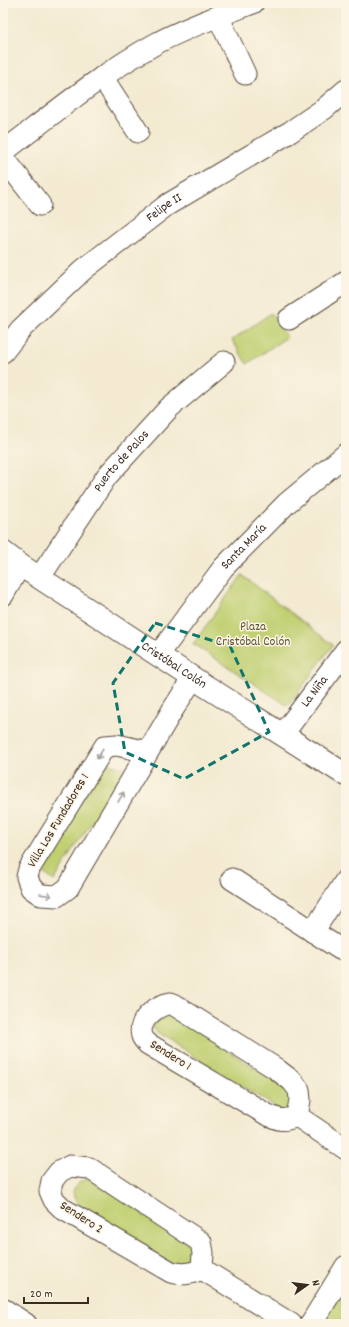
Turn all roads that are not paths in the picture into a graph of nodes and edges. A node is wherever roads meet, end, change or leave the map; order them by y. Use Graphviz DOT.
graph roads {
  1 [pos="253,3"];
  2 [pos="218,16"];
  3 [pos="245,74"];
  4 [pos="102,77"];
  5 [pos="346,90"];
  6 [pos="138,132"];
  7 [pos="3,152"];
  8 [pos="3,157"];
  9 [pos="40,205"];
  10 [pos="346,282"];
  11 [pos="289,319"];
  12 [pos="3,352"];
  13 [pos="224,362"];
  14 [pos="346,454"];
  15 [pos="11,558"];
  16 [pos="40,578"];
  17 [pos="3,595"];
  18 [pos="346,650"];
  19 [pos="159,654"];
  20 [pos="193,678"];
  21 [pos="283,734"];
  22 [pos="148,752"];
  23 [pos="346,775"];
  24 [pos="232,879"];
  25 [pos="346,880"];
  26 [pos="313,932"];
  27 [pos="340,950"];
  28 [pos="297,1116"];
  29 [pos="346,1149"];
  30 [pos="346,1267"];
  31 [pos="202,1269"];
  32 [pos="3,1309"];
  33 [pos="26,1324"];
  34 [pos="291,1324"];
  35 [pos="311,1324"];
  1 -- 2 [label="street"];
  2 -- 3 [label="street"];
  2 -- 4 [label="street"];
  4 -- 6 [label="street"];
  4 -- 7 [label="street"];
  5 -- 12 [label="street, Felipe II"];
  8 -- 9 [label="street"];
  10 -- 11 [label="street"];
  13 -- 16 [label="street, Puerto de Palos"];
  14 -- 19 [label="street, Santa María"];
  15 -- 16 [label="street, Cristóbal Colón"];
  15 -- 17 [label="street"];
  16 -- 19 [label="street, Cristóbal Colón"];
  18 -- 21 [label="street, La Niña"];
  19 -- 20 [label="street, Cristóbal Colón"];
  20 -- 21 [label="street, Cristóbal Colón"];
  20 -- 22 [label="street, Villa Los Fundadores 1"];
  21 -- 23 [label="street, Cristóbal Colón"];
  22 -- 22 [label="street, Villa Los Fundadores 1, one-way"];
  24 -- 26 [label="street"];
  25 -- 26 [label="street"];
  26 -- 27 [label="street"];
  28 -- 28 [label="street, Sendero 1"];
  28 -- 29 [label="street"];
  30 -- 35 [label="street"];
  31 -- 31 [label="street, Sendero 2"];
  31 -- 34 [label="street"];
  32 -- 33 [label="street"];
}
